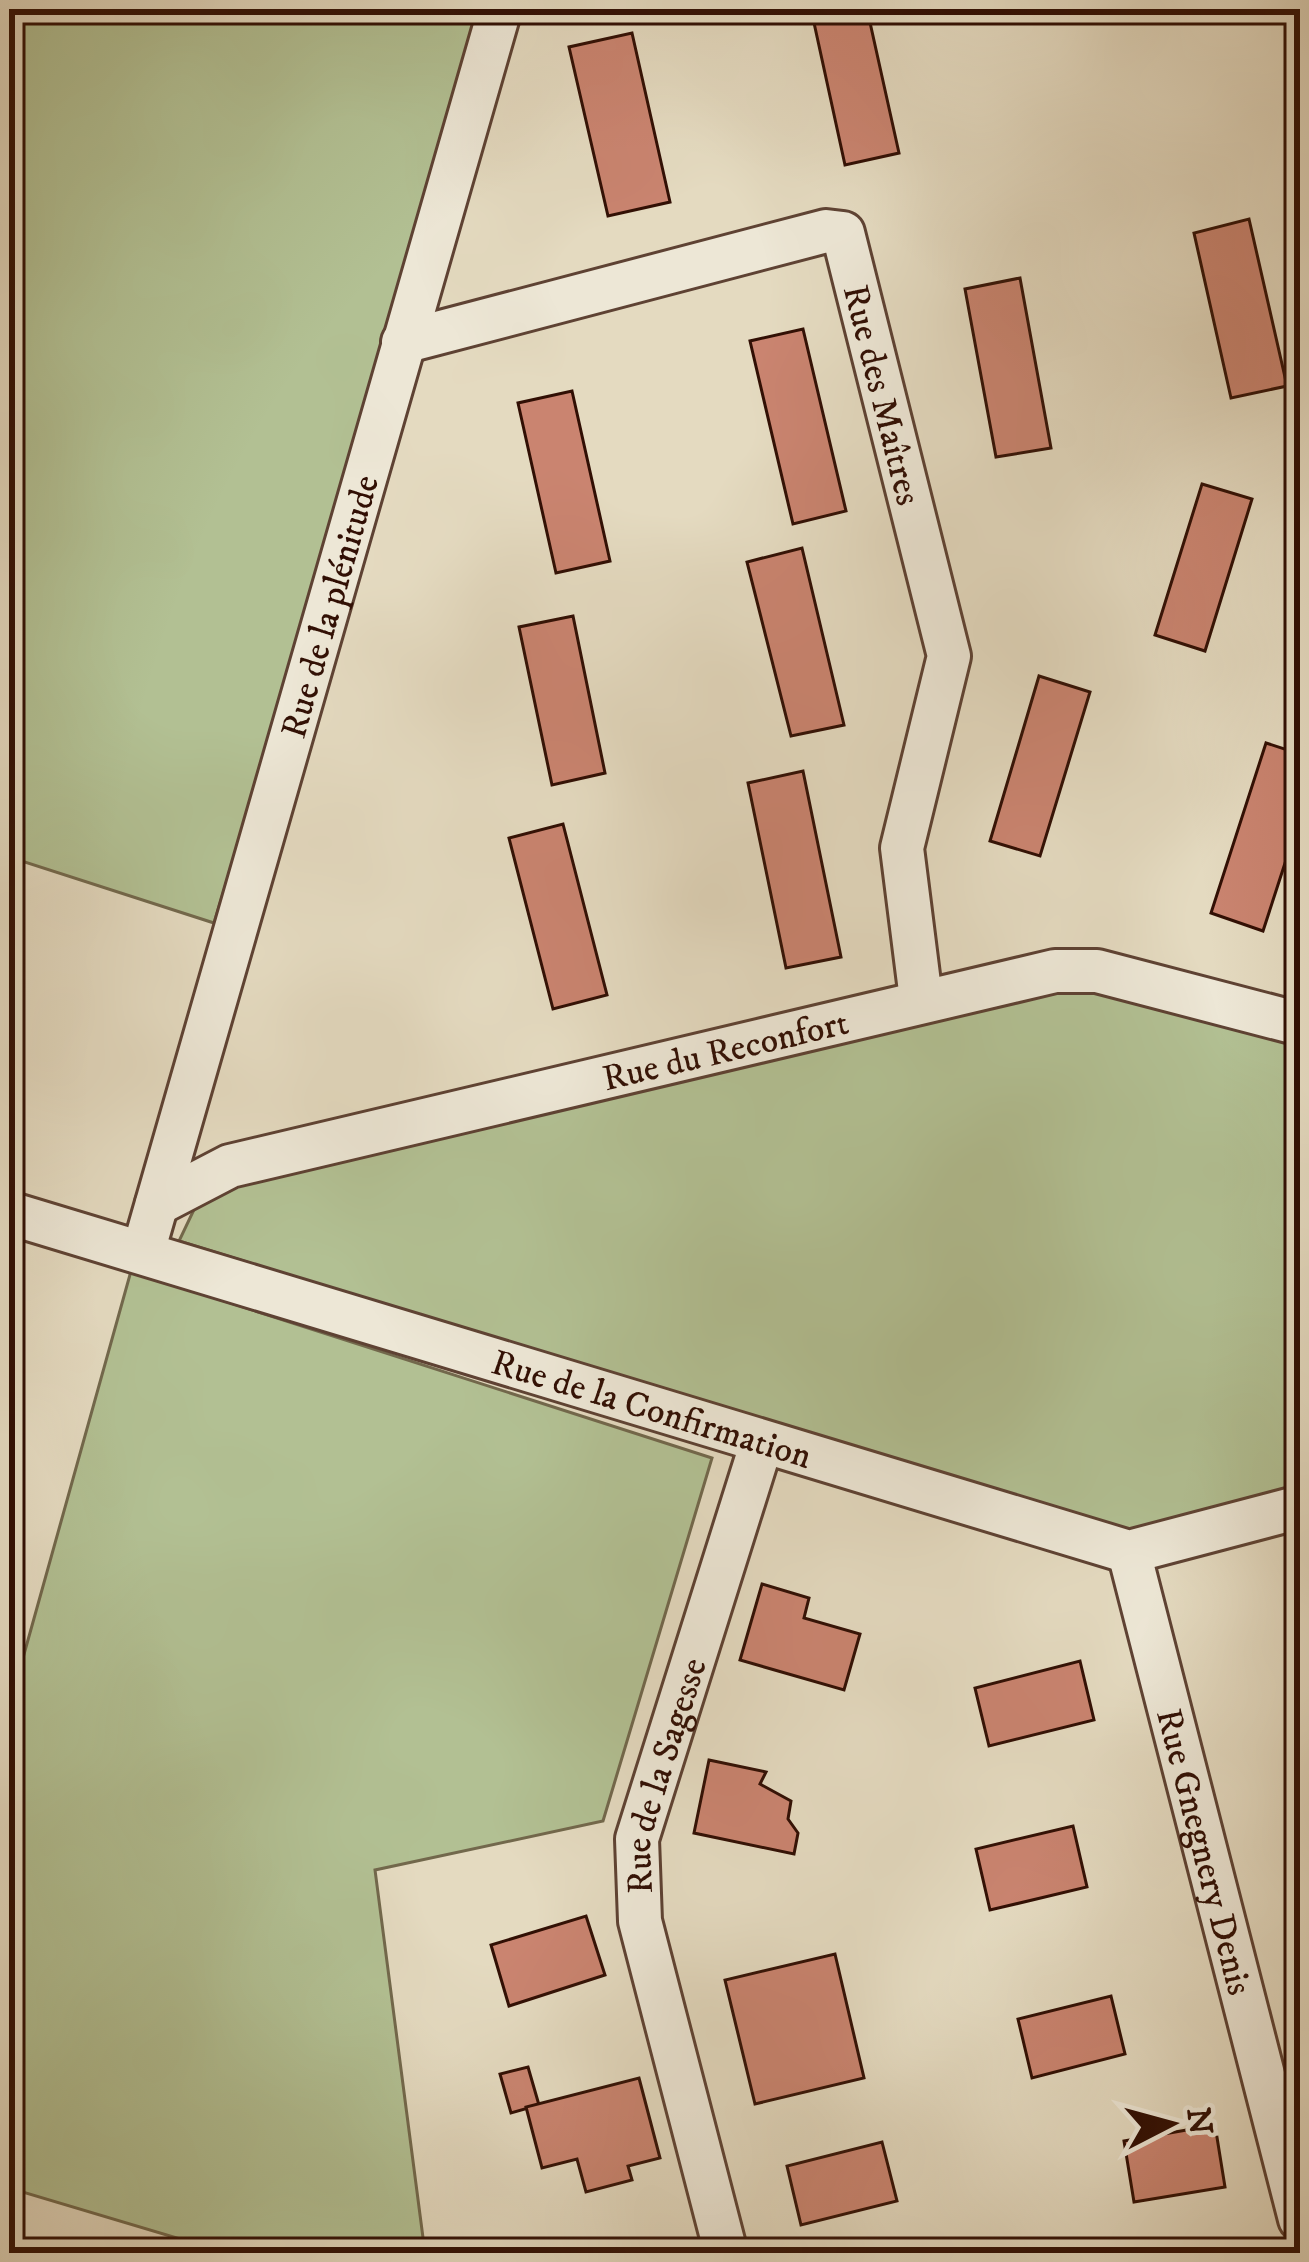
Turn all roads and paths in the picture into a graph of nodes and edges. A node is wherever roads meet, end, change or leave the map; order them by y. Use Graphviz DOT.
graph roads {
  1 [pos="500,9"];
  2 [pos="403,342"];
  3 [pos="921,999"];
  4 [pos="1300,1024"];
  5 [pos="157,1204"];
  6 [pos="9,1213"];
  7 [pos="142,1252"];
  8 [pos="762,1442"];
  9 [pos="1300,1507"];
  10 [pos="1130,1552"];
  11 [pos="1300,2219"];
  12 [pos="726,2253"];
  1 -- 2 [label="street, Rue de la plénitude"];
  2 -- 3 [label="street, Rue des Maîtres"];
  2 -- 5 [label="street, Rue de la plénitude"];
  3 -- 4 [label="street, Rue du Reconfort"];
  3 -- 5 [label="street, Rue du Reconfort"];
  5 -- 7 [label="street, Rue de la plénitude"];
  6 -- 7 [label="street, Rue de la Confirmation"];
  7 -- 8 [label="street, Rue de la Confirmation"];
  8 -- 10 [label="street, Rue de la Confirmation"];
  8 -- 12 [label="street, Rue de la Sagesse"];
  9 -- 10 [label="street"];
  10 -- 11 [label="street, Rue Gnegnery Denis"];
}
